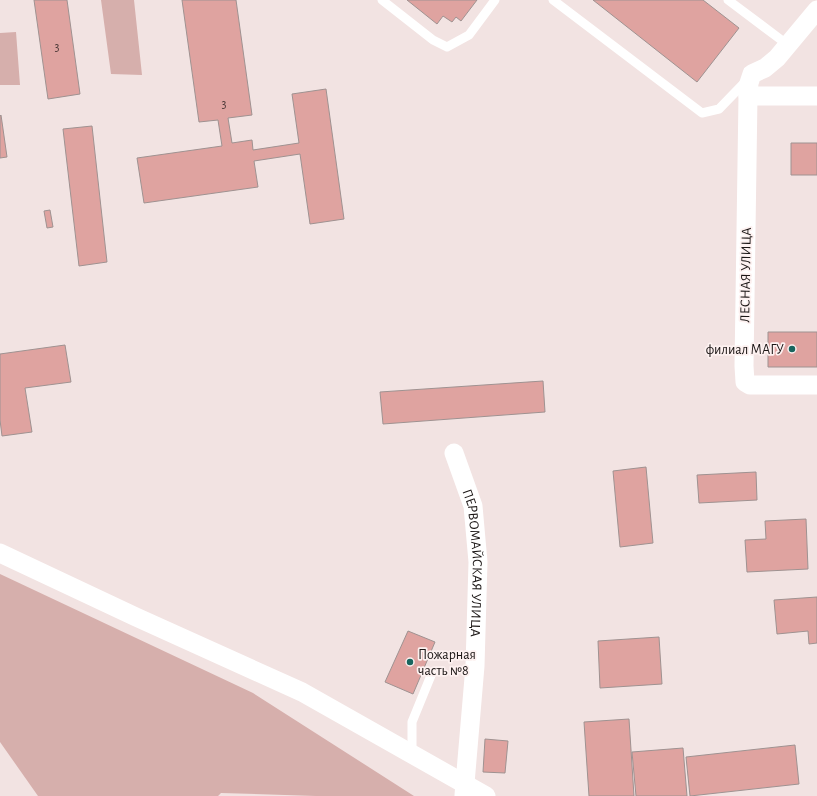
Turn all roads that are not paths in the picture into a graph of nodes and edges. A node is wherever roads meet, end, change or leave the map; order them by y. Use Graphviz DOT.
graph roads {
  1 [pos="382,0"];
  2 [pos="495,0"];
  3 [pos="553,0"];
  4 [pos="728,0"];
  5 [pos="817,10"];
  6 [pos="788,45"];
  7 [pos="752,74"];
  8 [pos="748,96"];
  9 [pos="817,96"];
  10 [pos="817,385"];
  11 [pos="454,453"];
  12 [pos="0,553"];
  13 [pos="432,673"];
  14 [pos="412,755"];
  15 [pos="465,790"];
  16 [pos="486,796"];
  1 -- 2 [label="lane"];
  3 -- 7 [label="lane"];
  4 -- 6 [label="lane"];
  5 -- 6 [label="street"];
  6 -- 7 [label="street"];
  7 -- 8 [label="street, ЛЕСНАЯ УЛИЦА"];
  8 -- 9 [label="street"];
  8 -- 10 [label="street, ЛЕСНАЯ УЛИЦА"];
  11 -- 15 [label="street, ПЕРВОМАЙСКАЯ УЛИЦА"];
  12 -- 14 [label="street"];
  13 -- 14 [label="lane"];
  14 -- 15 [label="street"];
  15 -- 16 [label="street"];
}
